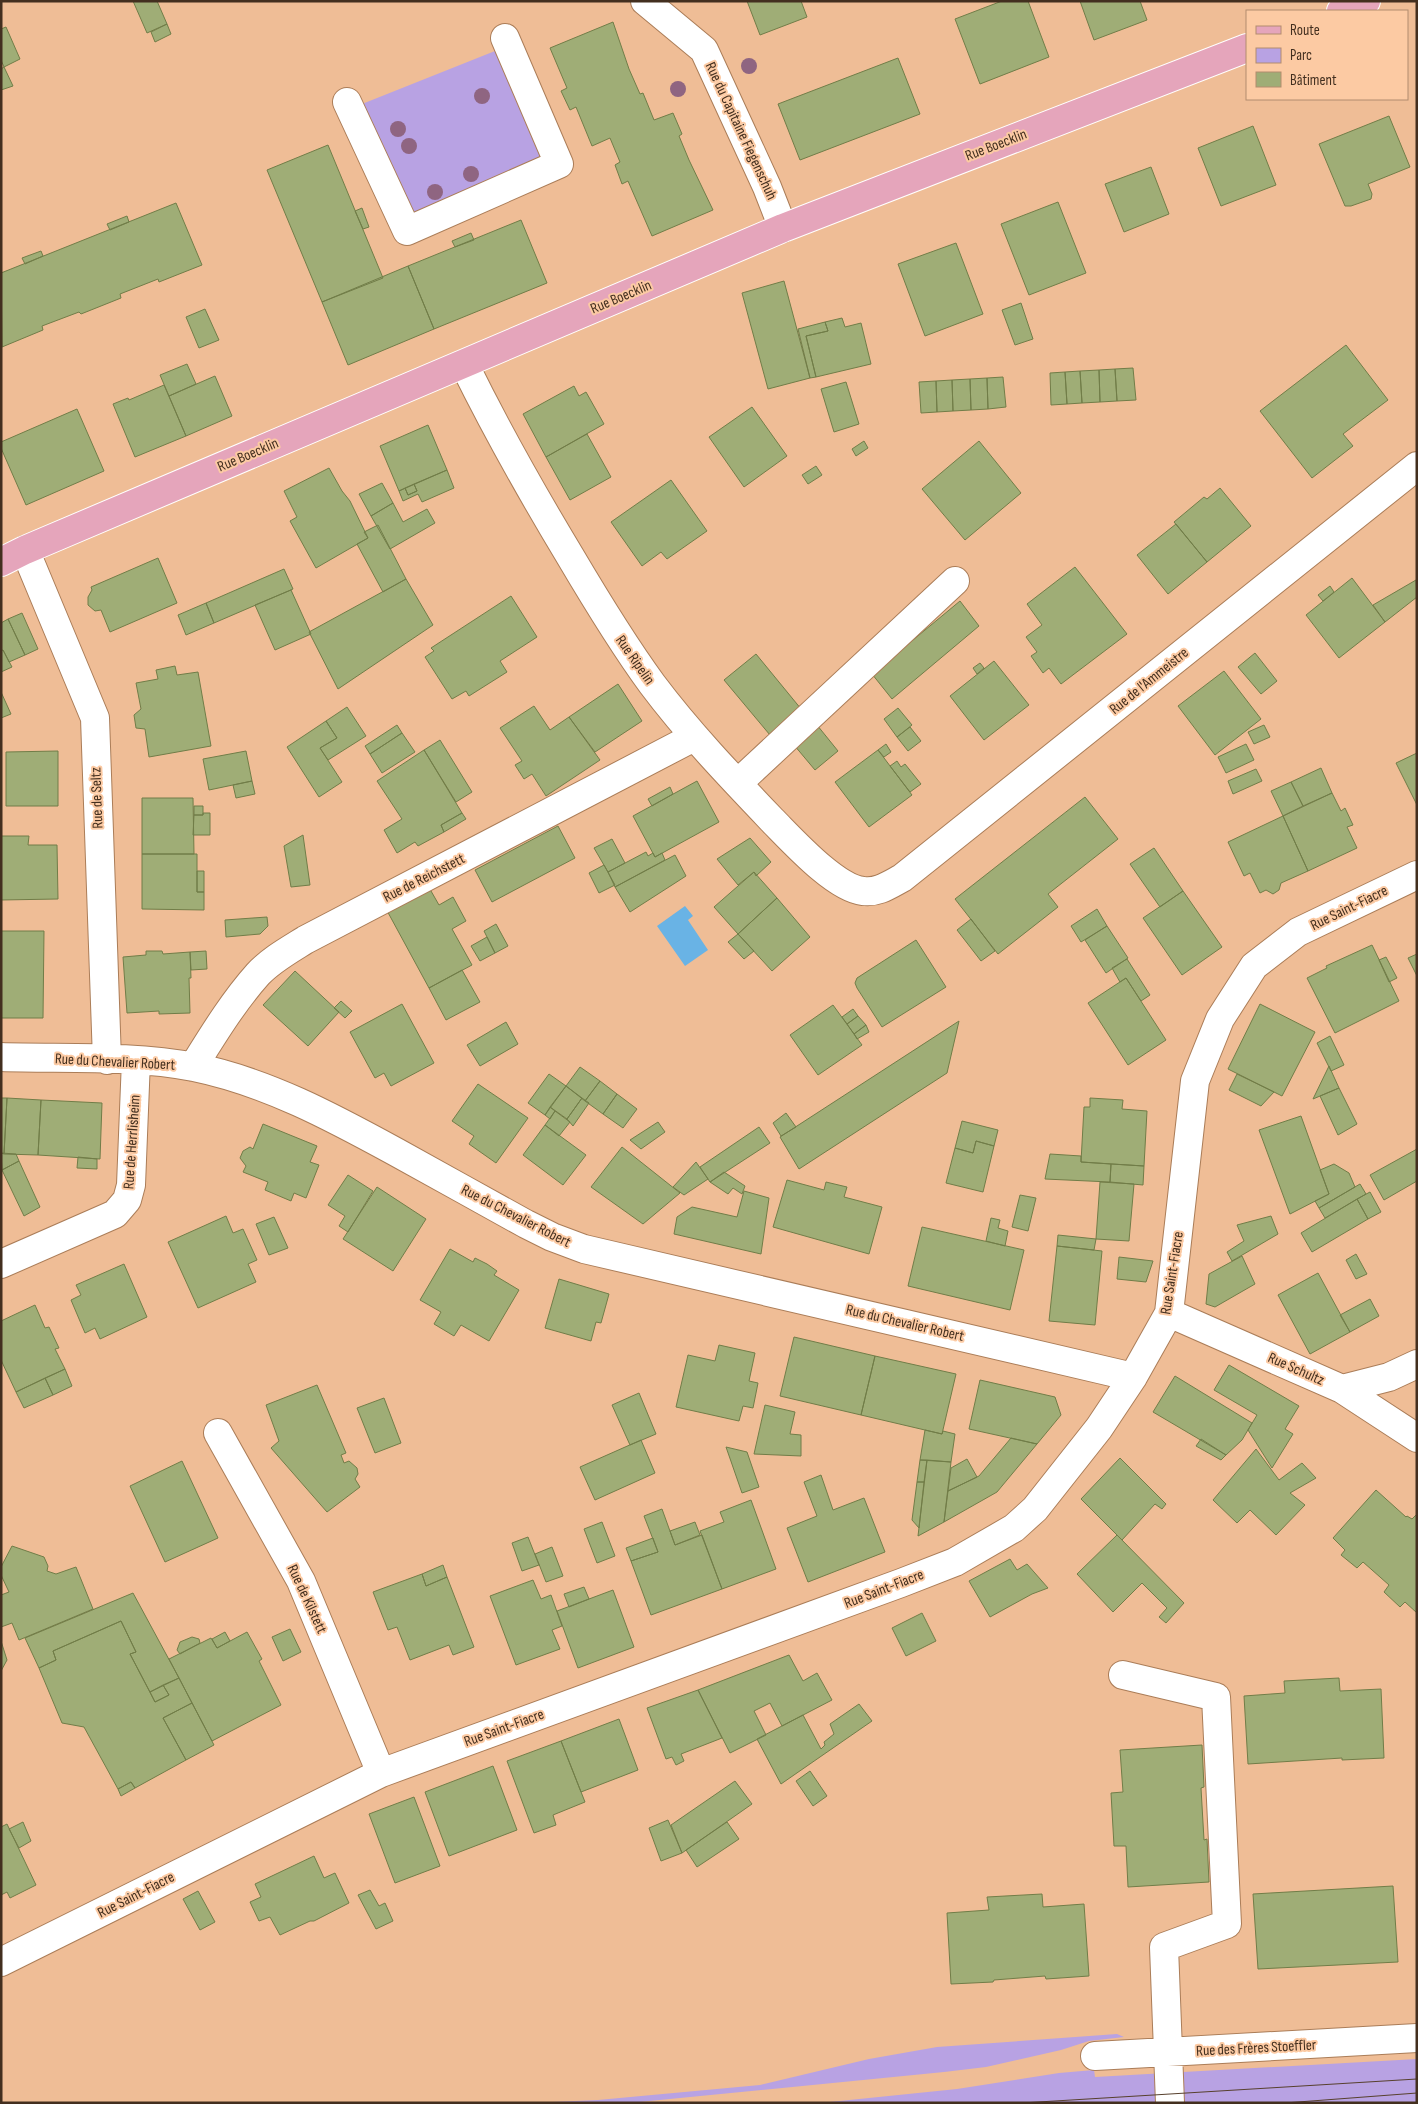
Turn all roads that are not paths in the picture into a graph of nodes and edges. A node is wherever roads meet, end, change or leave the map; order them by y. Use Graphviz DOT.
graph roads {
  1 [pos="644,1"];
  2 [pos="1366,1"];
  3 [pos="1344,10"];
  4 [pos="505,38"];
  5 [pos="1246,48"];
  6 [pos="347,102"];
  7 [pos="783,228"];
  8 [pos="464,364"];
  9 [pos="1417,466"];
  10 [pos="13,556"];
  11 [pos="955,581"];
  12 [pos="694,737"];
  13 [pos="738,783"];
  14 [pos="1417,875"];
  15 [pos="878,891"];
  16 [pos="1,1057"];
  17 [pos="107,1060"];
  18 [pos="136,1060"];
  19 [pos="193,1067"];
  20 [pos="1,1264"];
  21 [pos="1169,1313"];
  22 [pos="1417,1364"];
  23 [pos="1133,1377"];
  24 [pos="1342,1389"];
  25 [pos="218,1433"];
  26 [pos="1417,1438"];
  27 [pos="1123,1675"];
  28 [pos="381,1772"];
  29 [pos="1,1962"];
  30 [pos="1417,2038"];
  31 [pos="1168,2053"];
  32 [pos="1095,2056"];
  33 [pos="1170,2103"];
  1 -- 7 [label="street, Rue du Capitaine Fiegenschuh"];
  2 -- 3 [label="main road"];
  4 -- 6 [label="street"];
  5 -- 7 [label="main road, Rue Boecklin"];
  7 -- 8 [label="main road, Rue Boecklin"];
  8 -- 10 [label="main road, Rue Boecklin"];
  8 -- 12 [label="street, Rue Ripelin"];
  9 -- 15 [label="street, Rue de l'Ammeistre"];
  10 -- 17 [label="street, Rue de Seltz"];
  11 -- 13 [label="street"];
  12 -- 13 [label="street, Rue Ripelin"];
  12 -- 19 [label="street, Rue de Reichstett"];
  13 -- 15 [label="street, Rue Ripelin"];
  14 -- 21 [label="street, Rue Saint-Fiacre"];
  16 -- 17 [label="street, Rue du Chevalier Robert"];
  17 -- 18 [label="street, Rue du Chevalier Robert"];
  18 -- 19 [label="street, Rue du Chevalier Robert"];
  18 -- 20 [label="street, Rue de Herrlisheim"];
  19 -- 23 [label="street, Rue du Chevalier Robert"];
  21 -- 23 [label="street, Rue Saint-Fiacre"];
  21 -- 24 [label="street, Rue Schultz"];
  22 -- 24 [label="street"];
  23 -- 28 [label="street, Rue Saint-Fiacre"];
  24 -- 26 [label="street, Rue Schultz"];
  25 -- 28 [label="street, Rue de Kilstett"];
  27 -- 31 [label="street"];
  28 -- 29 [label="street, Rue Saint-Fiacre"];
  30 -- 31 [label="street, Rue des Frères Stoeffler"];
  31 -- 32 [label="street, Rue des Frères Stoeffler"];
  31 -- 33 [label="street"];
}
